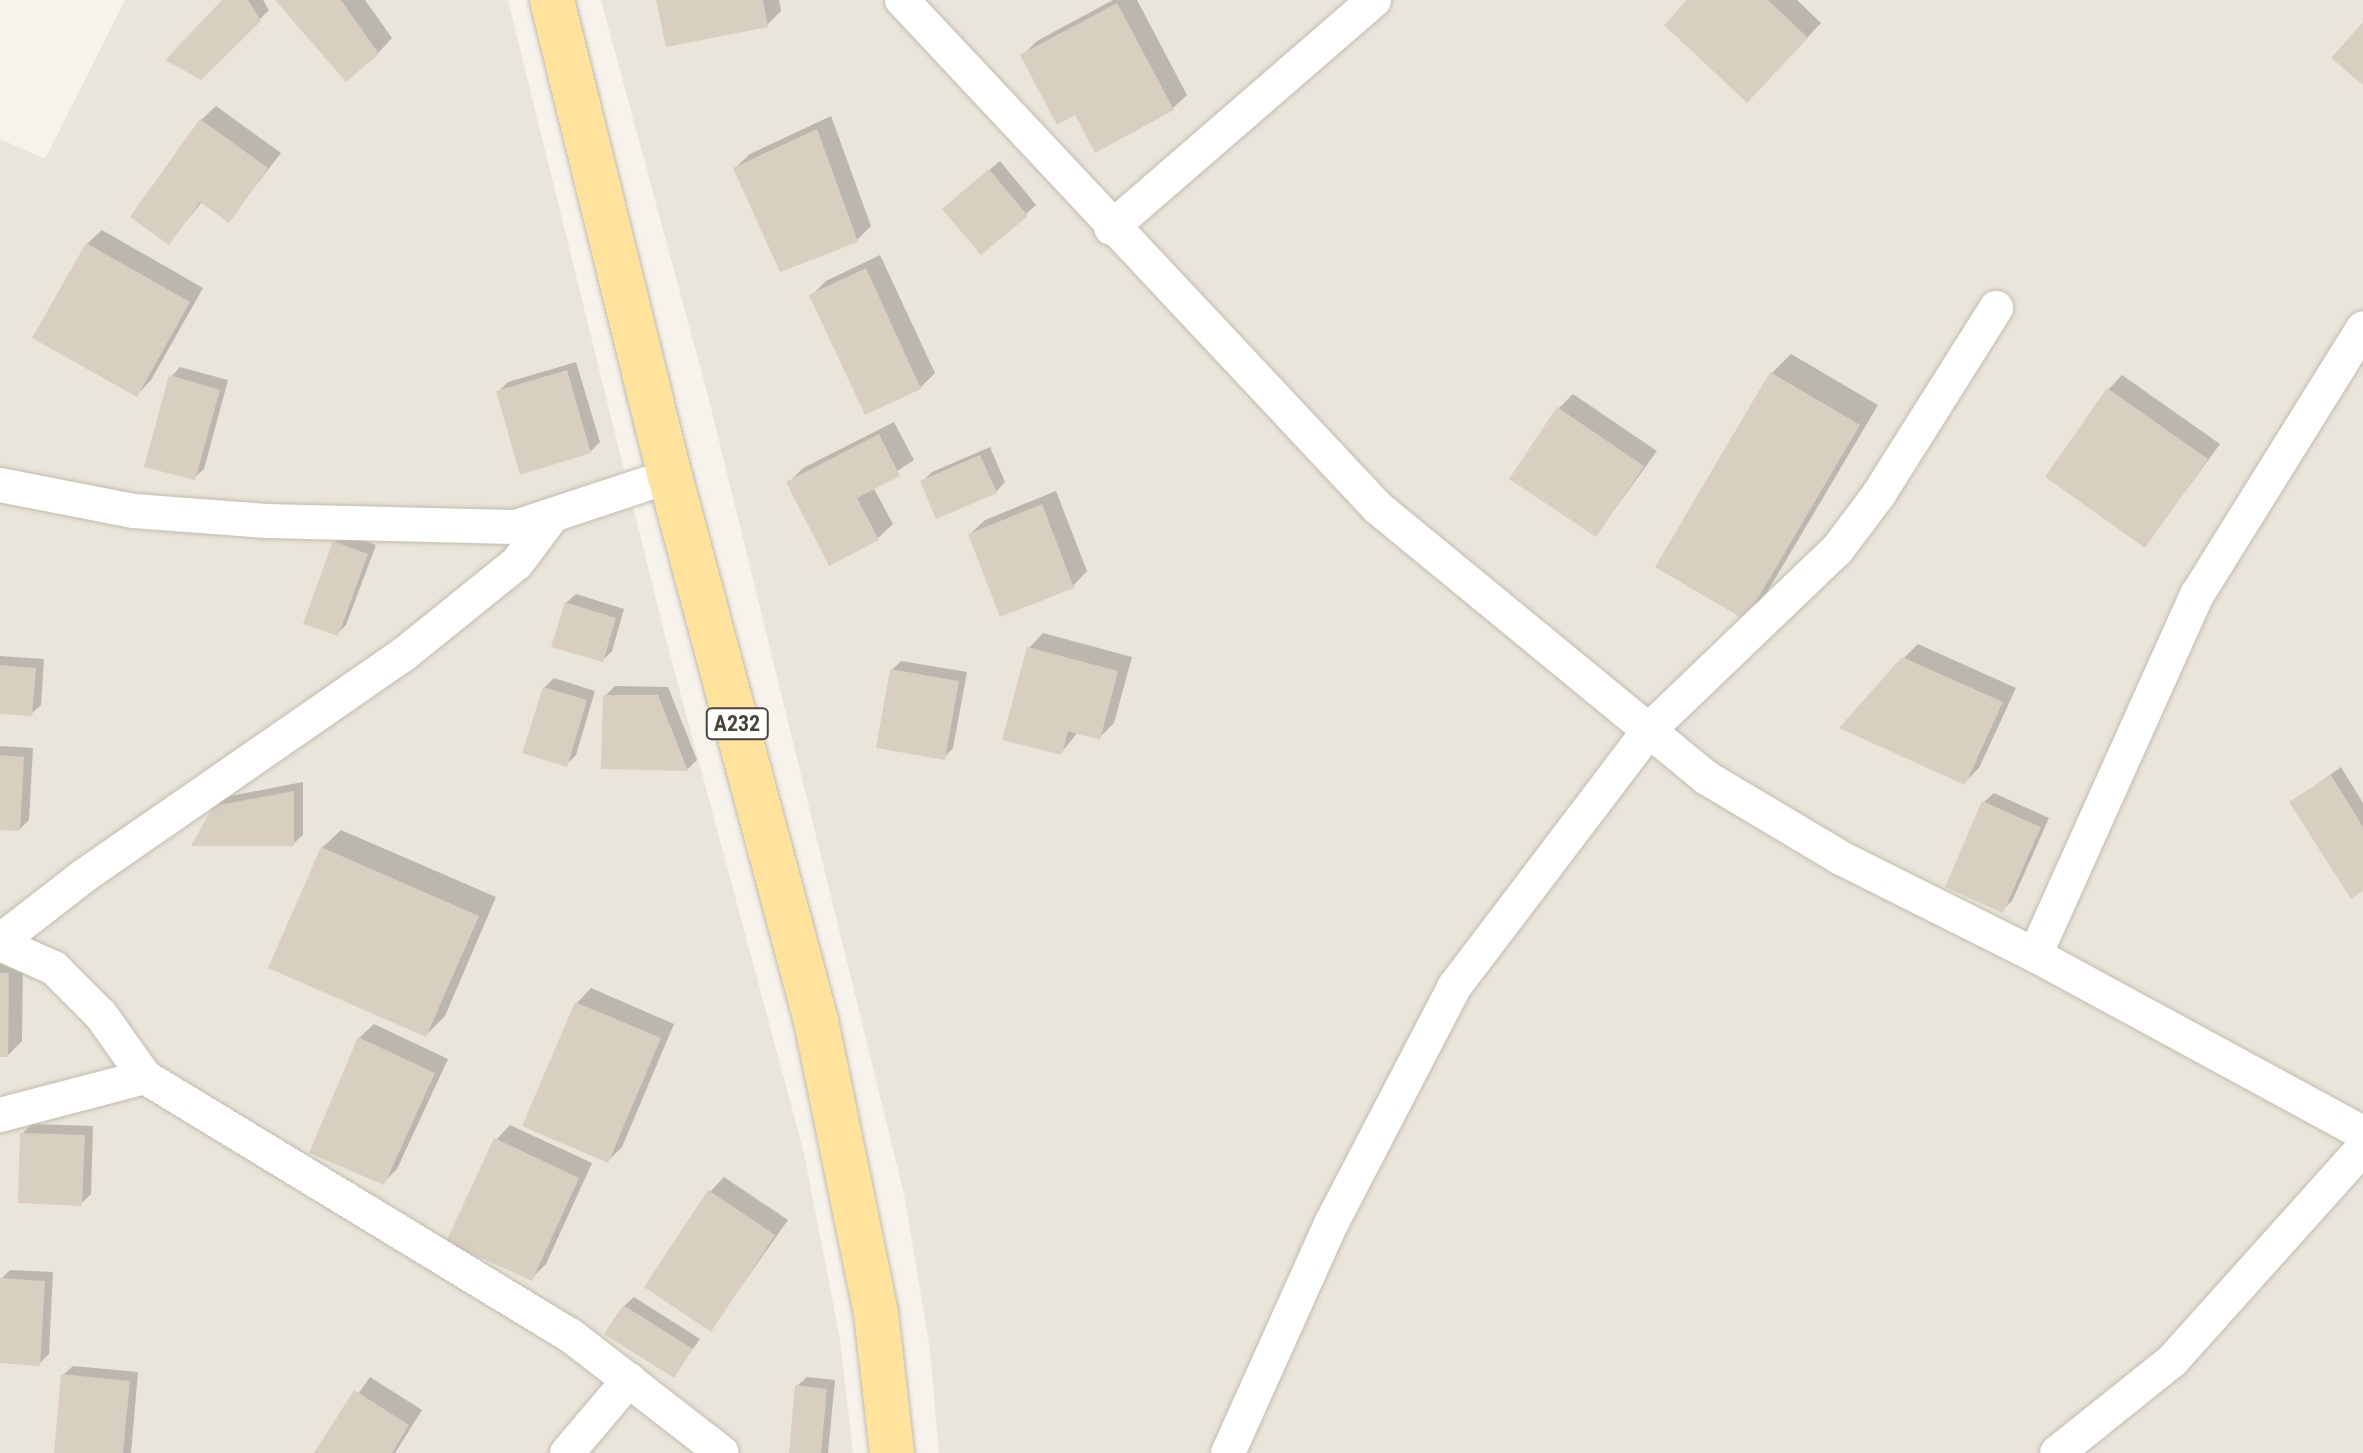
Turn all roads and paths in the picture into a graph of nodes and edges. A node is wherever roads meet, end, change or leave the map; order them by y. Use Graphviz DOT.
graph roads {
  1 [pos="552,0"];
  2 [pos="902,0"];
  3 [pos="1374,0"];
  4 [pos="1111,228"];
  5 [pos="1996,308"];
  6 [pos="2363,328"];
  7 [pos="670,476"];
  8 [pos="0,485"];
  9 [pos="550,519"];
  10 [pos="1649,730"];
  11 [pos="0,943"];
  12 [pos="2035,955"];
  13 [pos="145,1077"];
  14 [pos="0,1115"];
  15 [pos="2363,1133"];
  16 [pos="2363,1148"];
  17 [pos="629,1380"];
  18 [pos="567,1453"];
  19 [pos="722,1453"];
  20 [pos="892,1453"];
  21 [pos="1228,1453"];
  22 [pos="2057,1453"];
  1 -- 7 [label="main road, A232"];
  2 -- 4 [label="street"];
  3 -- 4 [label="street"];
  4 -- 10 [label="street"];
  5 -- 10 [label="street"];
  6 -- 12 [label="street"];
  7 -- 9 [label="street"];
  7 -- 20 [label="main road, A232"];
  8 -- 9 [label="street"];
  9 -- 11 [label="street"];
  10 -- 12 [label="street"];
  10 -- 21 [label="street"];
  11 -- 13 [label="street"];
  12 -- 15 [label="street"];
  13 -- 14 [label="street"];
  13 -- 17 [label="street"];
  16 -- 22 [label="street"];
  17 -- 18 [label="street"];
  17 -- 19 [label="street"];
}
